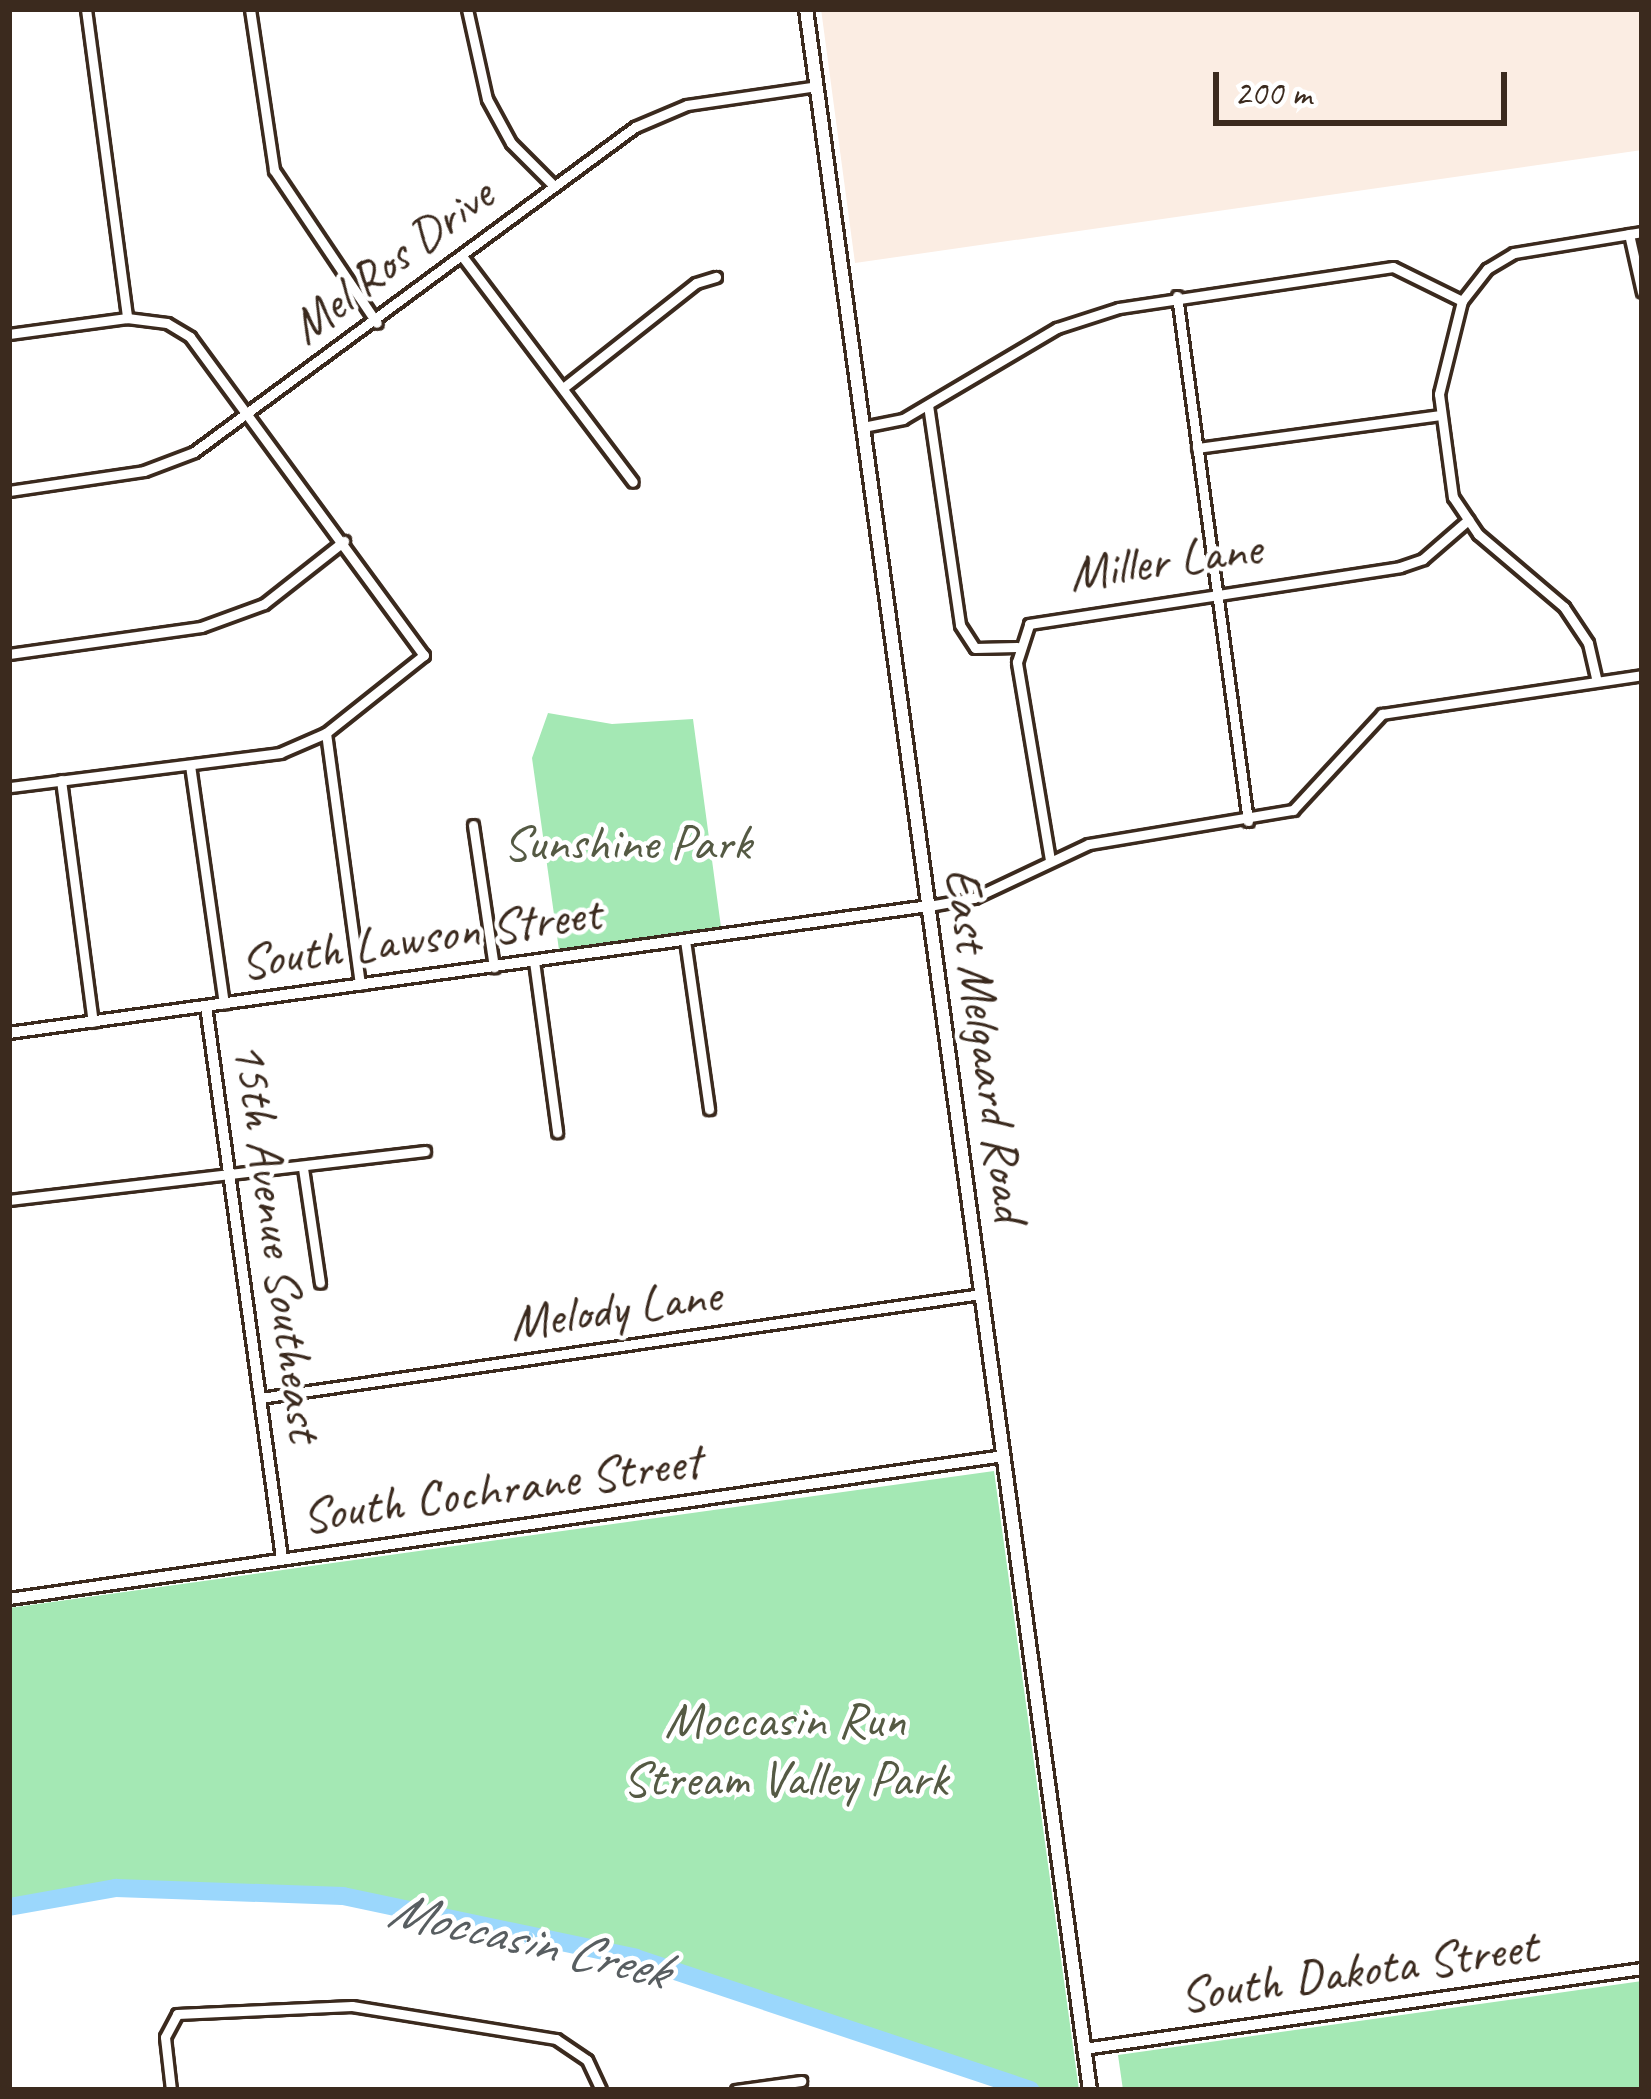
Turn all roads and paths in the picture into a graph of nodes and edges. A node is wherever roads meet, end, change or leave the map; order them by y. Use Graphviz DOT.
graph roads {
  1 [pos="86,9"];
  2 [pos="250,9"];
  3 [pos="466,9"];
  4 [pos="806,9"];
  5 [pos="817,86"];
  6 [pos="553,185"];
  7 [pos="1642,232"];
  8 [pos="1629,234"];
  9 [pos="462,256"];
  10 [pos="716,278"];
  11 [pos="1642,292"];
  12 [pos="1177,296"];
  13 [pos="1462,301"];
  14 [pos="128,318"];
  15 [pos="376,322"];
  16 [pos="9,334"];
  17 [pos="562,388"];
  18 [pos="928,405"];
  19 [pos="249,413"];
  20 [pos="1440,415"];
  21 [pos="863,427"];
  22 [pos="1197,448"];
  23 [pos="633,482"];
  24 [pos="9,491"];
  25 [pos="1468,520"];
  26 [pos="344,541"];
  27 [pos="1217,592"];
  28 [pos="1016,647"];
  29 [pos="9,654"];
  30 [pos="1642,676"];
  31 [pos="1598,681"];
  32 [pos="326,733"];
  33 [pos="190,765"];
  34 [pos="61,780"];
  35 [pos="9,787"];
  36 [pos="1248,820"];
  37 [pos="473,825"];
  38 [pos="1049,860"];
  39 [pos="929,906"];
  40 [pos="685,940"];
  41 [pos="534,961"];
  42 [pos="494,967"];
  43 [pos="360,985"];
  44 [pos="224,1004"];
  45 [pos="206,1006"];
  46 [pos="93,1022"];
  47 [pos="9,1033"];
  48 [pos="709,1109"];
  49 [pos="557,1132"];
  50 [pos="425,1151"];
  51 [pos="303,1168"];
  52 [pos="228,1170"];
  53 [pos="9,1200"];
  54 [pos="320,1282"];
  55 [pos="981,1294"];
  56 [pos="260,1398"];
  57 [pos="1004,1456"];
  58 [pos="282,1558"];
  59 [pos="9,1599"];
  60 [pos="1642,1969"];
  61 [pos="1084,2049"];
  62 [pos="801,2080"];
  63 [pos="1090,2088"];
  64 [pos="170,2090"];
  65 [pos="601,2090"];
  66 [pos="736,2090"];
  1 -- 14 [label="street"];
  2 -- 15 [label="street"];
  3 -- 6 [label="street"];
  4 -- 5 [label="main road, East Melgaard Road"];
  5 -- 6 [label="street, Mel Ros Drive"];
  5 -- 21 [label="main road, East Melgaard Road"];
  6 -- 9 [label="street, Mel Ros Drive"];
  7 -- 8 [label="street"];
  8 -- 11 [label="street"];
  8 -- 13 [label="street"];
  9 -- 15 [label="street, Mel Ros Drive"];
  9 -- 17 [label="street"];
  10 -- 17 [label="street"];
  12 -- 13 [label="street"];
  12 -- 18 [label="street"];
  12 -- 22 [label="street"];
  13 -- 20 [label="street"];
  14 -- 16 [label="street"];
  14 -- 19 [label="street"];
  15 -- 19 [label="street, Mel Ros Drive"];
  17 -- 23 [label="street"];
  18 -- 21 [label="street"];
  18 -- 28 [label="street"];
  19 -- 24 [label="street, Mel Ros Drive"];
  19 -- 26 [label="street"];
  20 -- 22 [label="street"];
  20 -- 25 [label="street"];
  21 -- 39 [label="main road, East Melgaard Road"];
  22 -- 27 [label="street"];
  25 -- 27 [label="street, Miller Lane"];
  25 -- 31 [label="street"];
  26 -- 29 [label="street"];
  26 -- 32 [label="street"];
  27 -- 28 [label="street, Miller Lane"];
  27 -- 36 [label="street"];
  28 -- 38 [label="street, Miller Lane"];
  30 -- 31 [label="street, South Lawson Street"];
  31 -- 36 [label="street, South Lawson Street"];
  32 -- 33 [label="street"];
  32 -- 43 [label="street"];
  33 -- 34 [label="street"];
  33 -- 44 [label="street, 15th Avenue Southeast"];
  34 -- 35 [label="street"];
  34 -- 46 [label="street"];
  36 -- 38 [label="street, South Lawson Street"];
  37 -- 42 [label="street"];
  38 -- 39 [label="street, South Lawson Street"];
  39 -- 40 [label="street, South Lawson Street"];
  39 -- 55 [label="main road, East Melgaard Road"];
  40 -- 41 [label="street, South Lawson Street"];
  40 -- 48 [label="street"];
  41 -- 42 [label="street, South Lawson Street"];
  41 -- 49 [label="street"];
  42 -- 43 [label="street, South Lawson Street"];
  43 -- 44 [label="street, South Lawson Street"];
  44 -- 45 [label="street, South Lawson Street"];
  45 -- 46 [label="street, South Lawson Street"];
  45 -- 52 [label="street, 15th Avenue Southeast"];
  46 -- 47 [label="street, South Lawson Street"];
  50 -- 51 [label="street"];
  51 -- 52 [label="street"];
  51 -- 54 [label="street"];
  52 -- 53 [label="street"];
  52 -- 56 [label="street, 15th Avenue Southeast"];
  55 -- 56 [label="street, Melody Lane"];
  55 -- 57 [label="main road, East Melgaard Road"];
  56 -- 58 [label="street, 15th Avenue Southeast"];
  57 -- 58 [label="street, South Cochrane Street"];
  57 -- 61 [label="main road, East Melgaard Road"];
  58 -- 59 [label="street, South Cochrane Street"];
  60 -- 61 [label="street, South Dakota Street"];
  61 -- 63 [label="main road, East Melgaard Road"];
  62 -- 66 [label="street"];
  64 -- 65 [label="street"];
}
